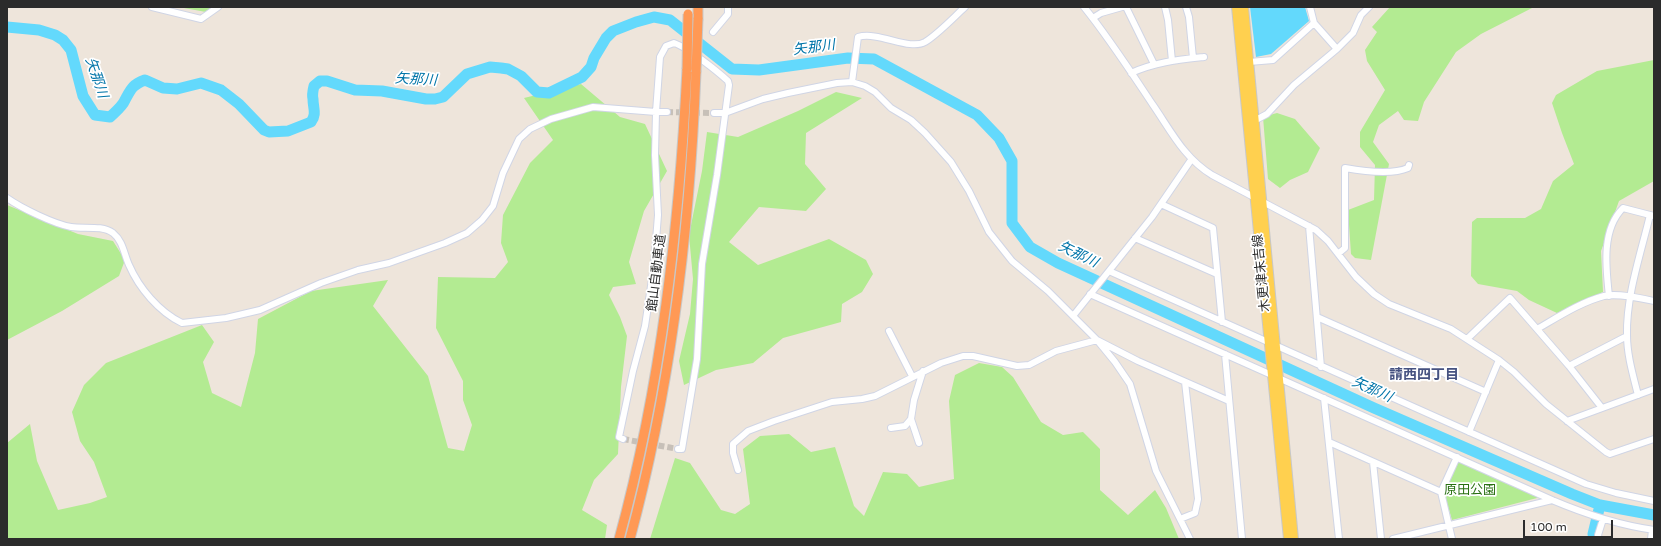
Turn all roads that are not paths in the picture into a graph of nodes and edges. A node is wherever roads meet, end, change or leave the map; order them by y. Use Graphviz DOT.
graph roads {
  1 [pos="152,7"];
  2 [pos="218,7"];
  3 [pos="698,7"];
  4 [pos="728,7"];
  5 [pos="965,7"];
  6 [pos="1084,7"];
  7 [pos="1122,7"];
  8 [pos="1126,7"];
  9 [pos="1165,7"];
  10 [pos="1186,7"];
  11 [pos="1236,7"];
  12 [pos="1244,7"];
  13 [pos="1310,7"];
  14 [pos="1369,7"];
  15 [pos="688,11"];
  16 [pos="1093,18"];
  17 [pos="1314,23"];
  18 [pos="713,32"];
  19 [pos="1337,49"];
  20 [pos="1204,57"];
  21 [pos="1193,58"];
  22 [pos="1172,61"];
  23 [pos="1249,62"];
  24 [pos="1154,64"];
  25 [pos="1131,73"];
  26 [pos="852,82"];
  27 [pos="656,112"];
  28 [pos="667,112"];
  29 [pos="714,113"];
  30 [pos="725,113"];
  31 [pos="1254,121"];
  32 [pos="1191,160"];
  33 [pos="1409,165"];
  34 [pos="7,198"];
  35 [pos="1258,199"];
  36 [pos="1161,204"];
  37 [pos="1652,216"];
  38 [pos="1309,226"];
  39 [pos="1135,238"];
  40 [pos="1339,253"];
  41 [pos="1108,272"];
  42 [pos="1217,274"];
  43 [pos="1092,292"];
  44 [pos="1609,296"];
  45 [pos="1631,296"];
  46 [pos="1654,301"];
  47 [pos="1073,316"];
  48 [pos="1317,317"];
  49 [pos="1222,322"];
  50 [pos="1537,329"];
  51 [pos="889,332"];
  52 [pos="1627,336"];
  53 [pos="1467,339"];
  54 [pos="1097,340"];
  55 [pos="1269,343"];
  56 [pos="1277,347"];
  57 [pos="1225,354"];
  58 [pos="1499,360"];
  59 [pos="1569,366"];
  60 [pos="1321,367"];
  61 [pos="923,371"];
  62 [pos="912,376"];
  63 [pos="1276,377"];
  64 [pos="1185,382"];
  65 [pos="1654,389"];
  66 [pos="1486,392"];
  67 [pos="1638,395"];
  68 [pos="1324,398"];
  69 [pos="1229,401"];
  70 [pos="1602,408"];
  71 [pos="911,419"];
  72 [pos="1567,421"];
  73 [pos="891,428"];
  74 [pos="1469,432"];
  75 [pos="622,439"];
  76 [pos="1654,439"];
  77 [pos="1329,442"];
  78 [pos="919,443"];
  79 [pos="678,450"];
  80 [pos="1457,457"];
  81 [pos="1373,462"];
  82 [pos="738,470"];
  83 [pos="1441,492"];
  84 [pos="1552,500"];
  85 [pos="1654,501"];
  86 [pos="1599,518"];
  87 [pos="1180,519"];
  88 [pos="1449,525"];
  89 [pos="1653,530"];
  90 [pos="619,539"];
  91 [pos="630,539"];
  92 [pos="1190,539"];
  93 [pos="1242,539"];
  94 [pos="1288,539"];
  95 [pos="1294,539"];
  96 [pos="1339,539"];
  97 [pos="1381,539"];
  98 [pos="1393,539"];
  99 [pos="1452,539"];
  100 [pos="1599,539"];
  101 [pos="1651,539"];
  1 -- 2 [label="street"];
  3 -- 91 [label="highway, 館山自動車道, bridge"];
  4 -- 18 [label="street"];
  5 -- 26 [label="street"];
  6 -- 16 [label="street"];
  7 -- 16 [label="street"];
  8 -- 24 [label="street"];
  9 -- 22 [label="street"];
  10 -- 21 [label="street"];
  11 -- 35 [label="main road, 木更津末吉線"];
  12 -- 23 [label="main road, 木更津末吉線"];
  13 -- 17 [label="street"];
  14 -- 19 [label="street"];
  15 -- 90 [label="highway, 館山自動車道, bridge"];
  16 -- 25 [label="street"];
  17 -- 19 [label="street"];
  17 -- 23 [label="street"];
  19 -- 31 [label="street"];
  20 -- 21 [label="street"];
  21 -- 22 [label="street"];
  22 -- 24 [label="street"];
  23 -- 31 [label="main road, 木更津末吉線"];
  24 -- 25 [label="street"];
  25 -- 32 [label="street"];
  26 -- 30 [label="street"];
  26 -- 47 [label="street"];
  27 -- 28 [label="street"];
  27 -- 30 [label="street"];
  27 -- 34 [label="street"];
  27 -- 75 [label="street"];
  29 -- 30 [label="street"];
  30 -- 79 [label="street"];
  31 -- 35 [label="main road, 木更津末吉線"];
  32 -- 35 [label="street"];
  32 -- 36 [label="street"];
  33 -- 40 [label="street"];
  35 -- 38 [label="street"];
  35 -- 55 [label="main road, 木更津末吉線"];
  35 -- 56 [label="main road, 木更津末吉線"];
  36 -- 39 [label="street"];
  36 -- 42 [label="street"];
  37 -- 44 [label="street"];
  37 -- 45 [label="street"];
  38 -- 40 [label="street"];
  38 -- 48 [label="street"];
  39 -- 41 [label="street"];
  39 -- 42 [label="street"];
  40 -- 53 [label="street"];
  41 -- 43 [label="street"];
  41 -- 49 [label="street"];
  42 -- 49 [label="street"];
  43 -- 47 [label="street"];
  43 -- 57 [label="street"];
  44 -- 45 [label="street"];
  44 -- 50 [label="street"];
  45 -- 46 [label="street"];
  45 -- 52 [label="street"];
  47 -- 54 [label="street"];
  48 -- 60 [label="street"];
  48 -- 66 [label="street"];
  49 -- 55 [label="street"];
  50 -- 53 [label="street"];
  50 -- 59 [label="street"];
  51 -- 62 [label="street"];
  52 -- 59 [label="street"];
  52 -- 67 [label="street"];
  53 -- 58 [label="street"];
  54 -- 61 [label="street"];
  54 -- 64 [label="street"];
  54 -- 87 [label="street"];
  55 -- 56 [label="street"];
  55 -- 63 [label="main road, 木更津末吉線"];
  56 -- 60 [label="street"];
  56 -- 63 [label="main road, 木更津末吉線"];
  57 -- 63 [label="street"];
  57 -- 69 [label="street"];
  58 -- 66 [label="street"];
  58 -- 72 [label="street"];
  59 -- 70 [label="street"];
  60 -- 74 [label="street"];
  61 -- 62 [label="street"];
  61 -- 71 [label="street"];
  62 -- 82 [label="street"];
  63 -- 68 [label="street"];
  63 -- 94 [label="main road, 木更津末吉線"];
  63 -- 95 [label="main road, 木更津末吉線"];
  64 -- 69 [label="street"];
  64 -- 87 [label="street"];
  65 -- 67 [label="street"];
  66 -- 74 [label="street"];
  67 -- 70 [label="street"];
  68 -- 77 [label="street"];
  68 -- 80 [label="street"];
  69 -- 93 [label="street"];
  70 -- 72 [label="street"];
  71 -- 73 [label="street"];
  71 -- 78 [label="street"];
  72 -- 76 [label="street"];
  74 -- 85 [label="street"];
  77 -- 81 [label="street"];
  77 -- 96 [label="street"];
  80 -- 83 [label="street"];
  80 -- 84 [label="street"];
  81 -- 83 [label="street"];
  81 -- 97 [label="street"];
  83 -- 88 [label="street"];
  84 -- 86 [label="street"];
  84 -- 88 [label="street"];
  86 -- 89 [label="street"];
  86 -- 100 [label="street"];
  87 -- 92 [label="street"];
  88 -- 98 [label="street"];
  88 -- 99 [label="street"];
  89 -- 101 [label="street"];
}
